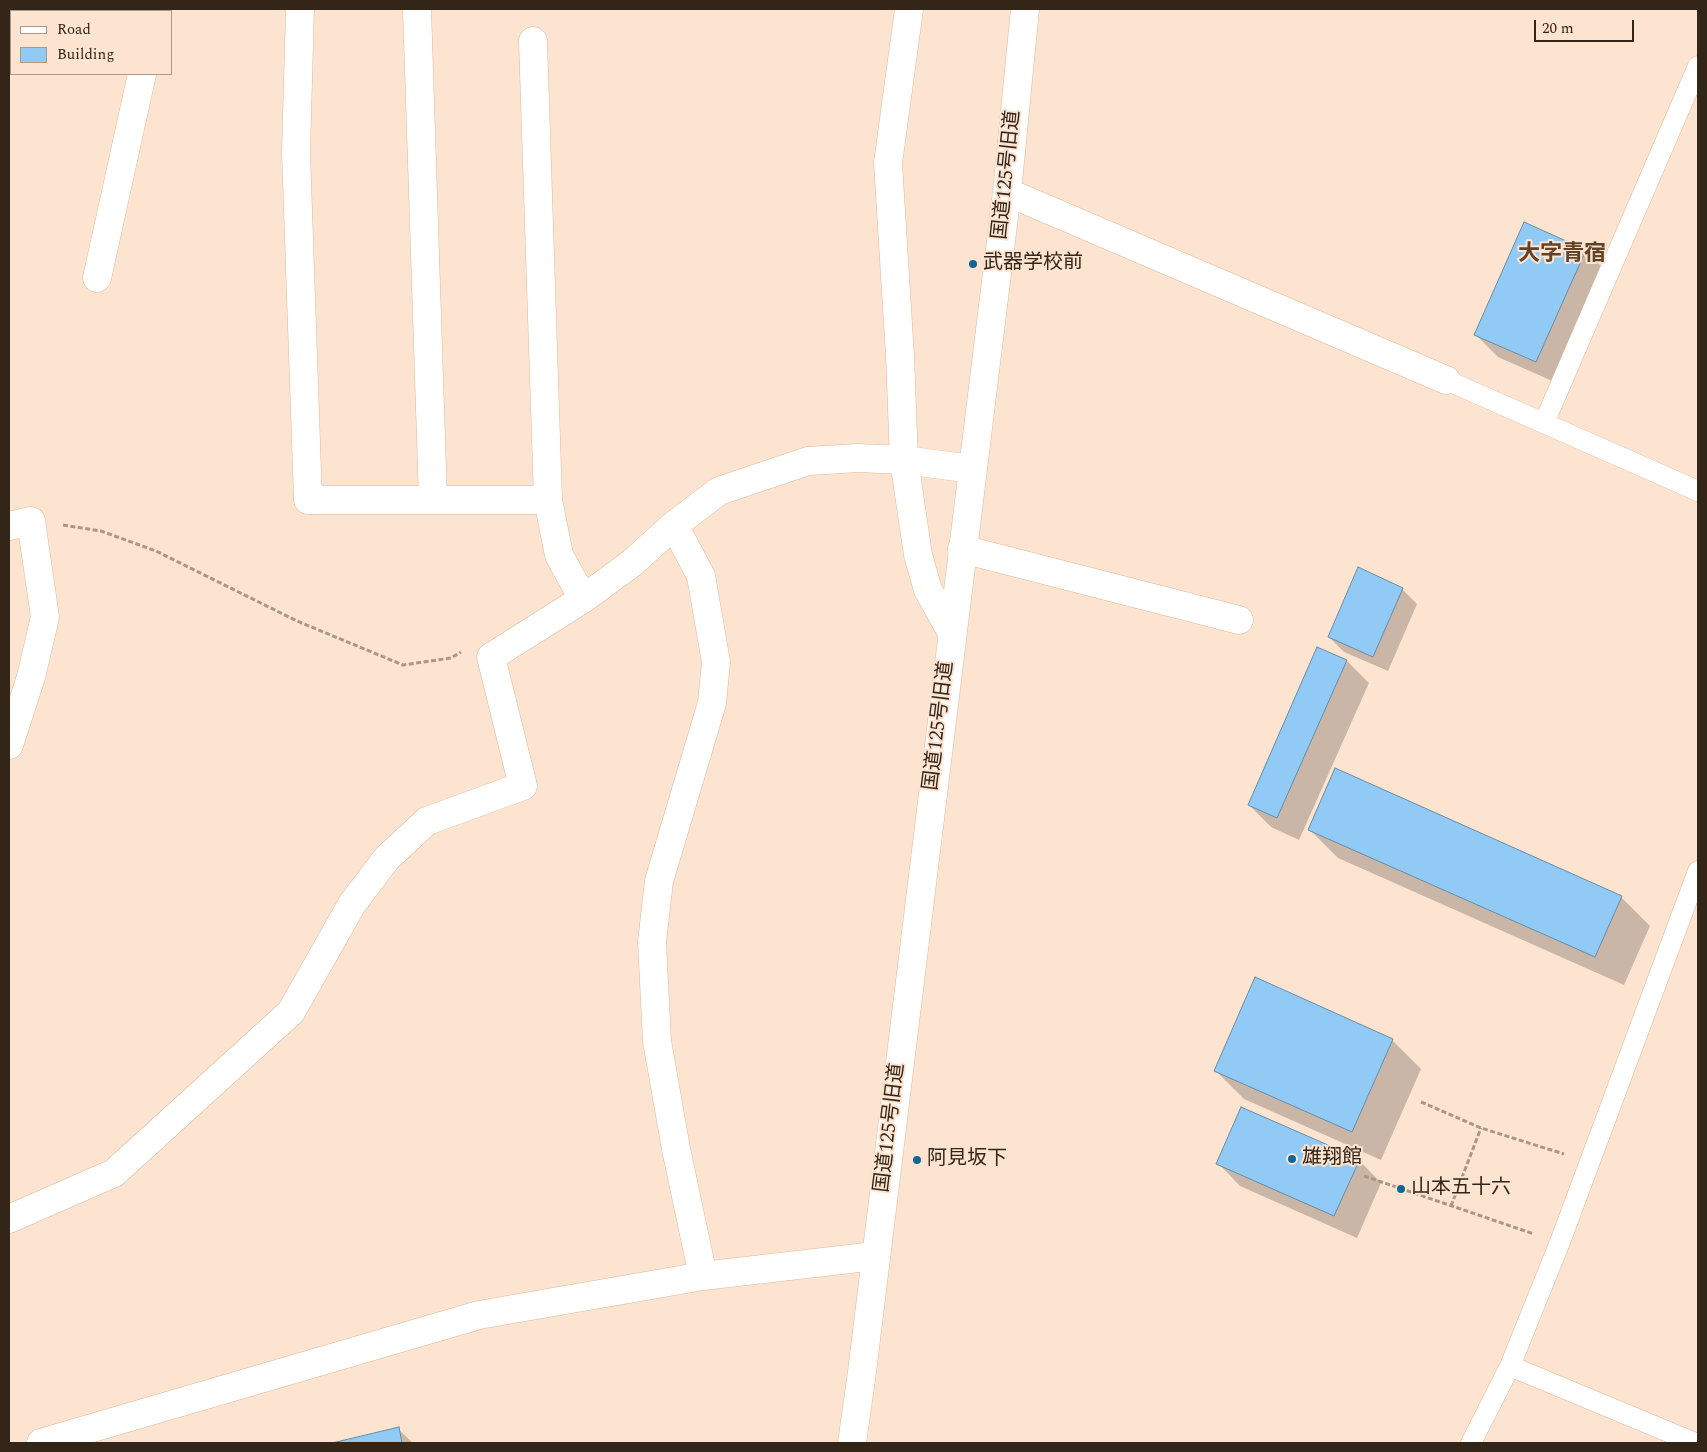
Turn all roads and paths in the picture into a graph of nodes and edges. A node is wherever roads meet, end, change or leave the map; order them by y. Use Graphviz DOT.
graph roads {
  1 [pos="300,9"];
  2 [pos="417,9"];
  3 [pos="909,9"];
  4 [pos="1025,9"];
  5 [pos="534,41"];
  6 [pos="1698,66"];
  7 [pos="142,75"];
  8 [pos="1007,192"];
  9 [pos="97,278"];
  10 [pos="1446,380"];
  11 [pos="1544,423"];
  12 [pos="904,460"];
  13 [pos="972,469"];
  14 [pos="1698,491"];
  15 [pos="433,500"];
  16 [pos="548,500"];
  17 [pos="20,524"];
  18 [pos="674,525"];
  19 [pos="962,549"];
  20 [pos="583,599"];
  21 [pos="1239,620"];
  22 [pos="952,633"];
  23 [pos="491,657"];
  24 [pos="9,745"];
  25 [pos="1698,871"];
  26 [pos="1422,1102"];
  27 [pos="1481,1128"];
  28 [pos="1590,1163"];
  29 [pos="1364,1176"];
  30 [pos="1451,1206"];
  31 [pos="9,1219"];
  32 [pos="1560,1242"];
  33 [pos="875,1256"];
  34 [pos="703,1276"];
  35 [pos="1510,1366"];
  36 [pos="41,1443"];
  37 [pos="852,1443"];
  38 [pos="1471,1443"];
  39 [pos="1695,1443"];
  1 -- 15 [label="street"];
  2 -- 15 [label="street"];
  3 -- 12 [label="street"];
  4 -- 8 [label="street, 国道125号旧道"];
  5 -- 16 [label="street"];
  6 -- 11 [label="lane"];
  7 -- 9 [label="street"];
  8 -- 10 [label="street"];
  8 -- 13 [label="street, 国道125号旧道"];
  10 -- 11 [label="lane"];
  11 -- 14 [label="lane"];
  12 -- 13 [label="street"];
  12 -- 18 [label="street"];
  12 -- 22 [label="street"];
  13 -- 19 [label="street, 国道125号旧道"];
  15 -- 16 [label="street"];
  16 -- 20 [label="street"];
  17 -- 23 [label="path"];
  17 -- 24 [label="street"];
  18 -- 20 [label="street"];
  18 -- 34 [label="street"];
  19 -- 21 [label="street"];
  19 -- 22 [label="street, 国道125号旧道"];
  20 -- 23 [label="street"];
  22 -- 33 [label="street, 国道125号旧道"];
  23 -- 31 [label="street"];
  25 -- 28 [label="lane"];
  26 -- 27 [label="path"];
  27 -- 28 [label="path"];
  27 -- 30 [label="path"];
  28 -- 32 [label="lane"];
  29 -- 30 [label="path"];
  30 -- 32 [label="path"];
  32 -- 35 [label="lane"];
  33 -- 34 [label="street"];
  33 -- 37 [label="street, 国道125号旧道"];
  34 -- 36 [label="street"];
  35 -- 38 [label="lane"];
  35 -- 39 [label="lane"];
}
